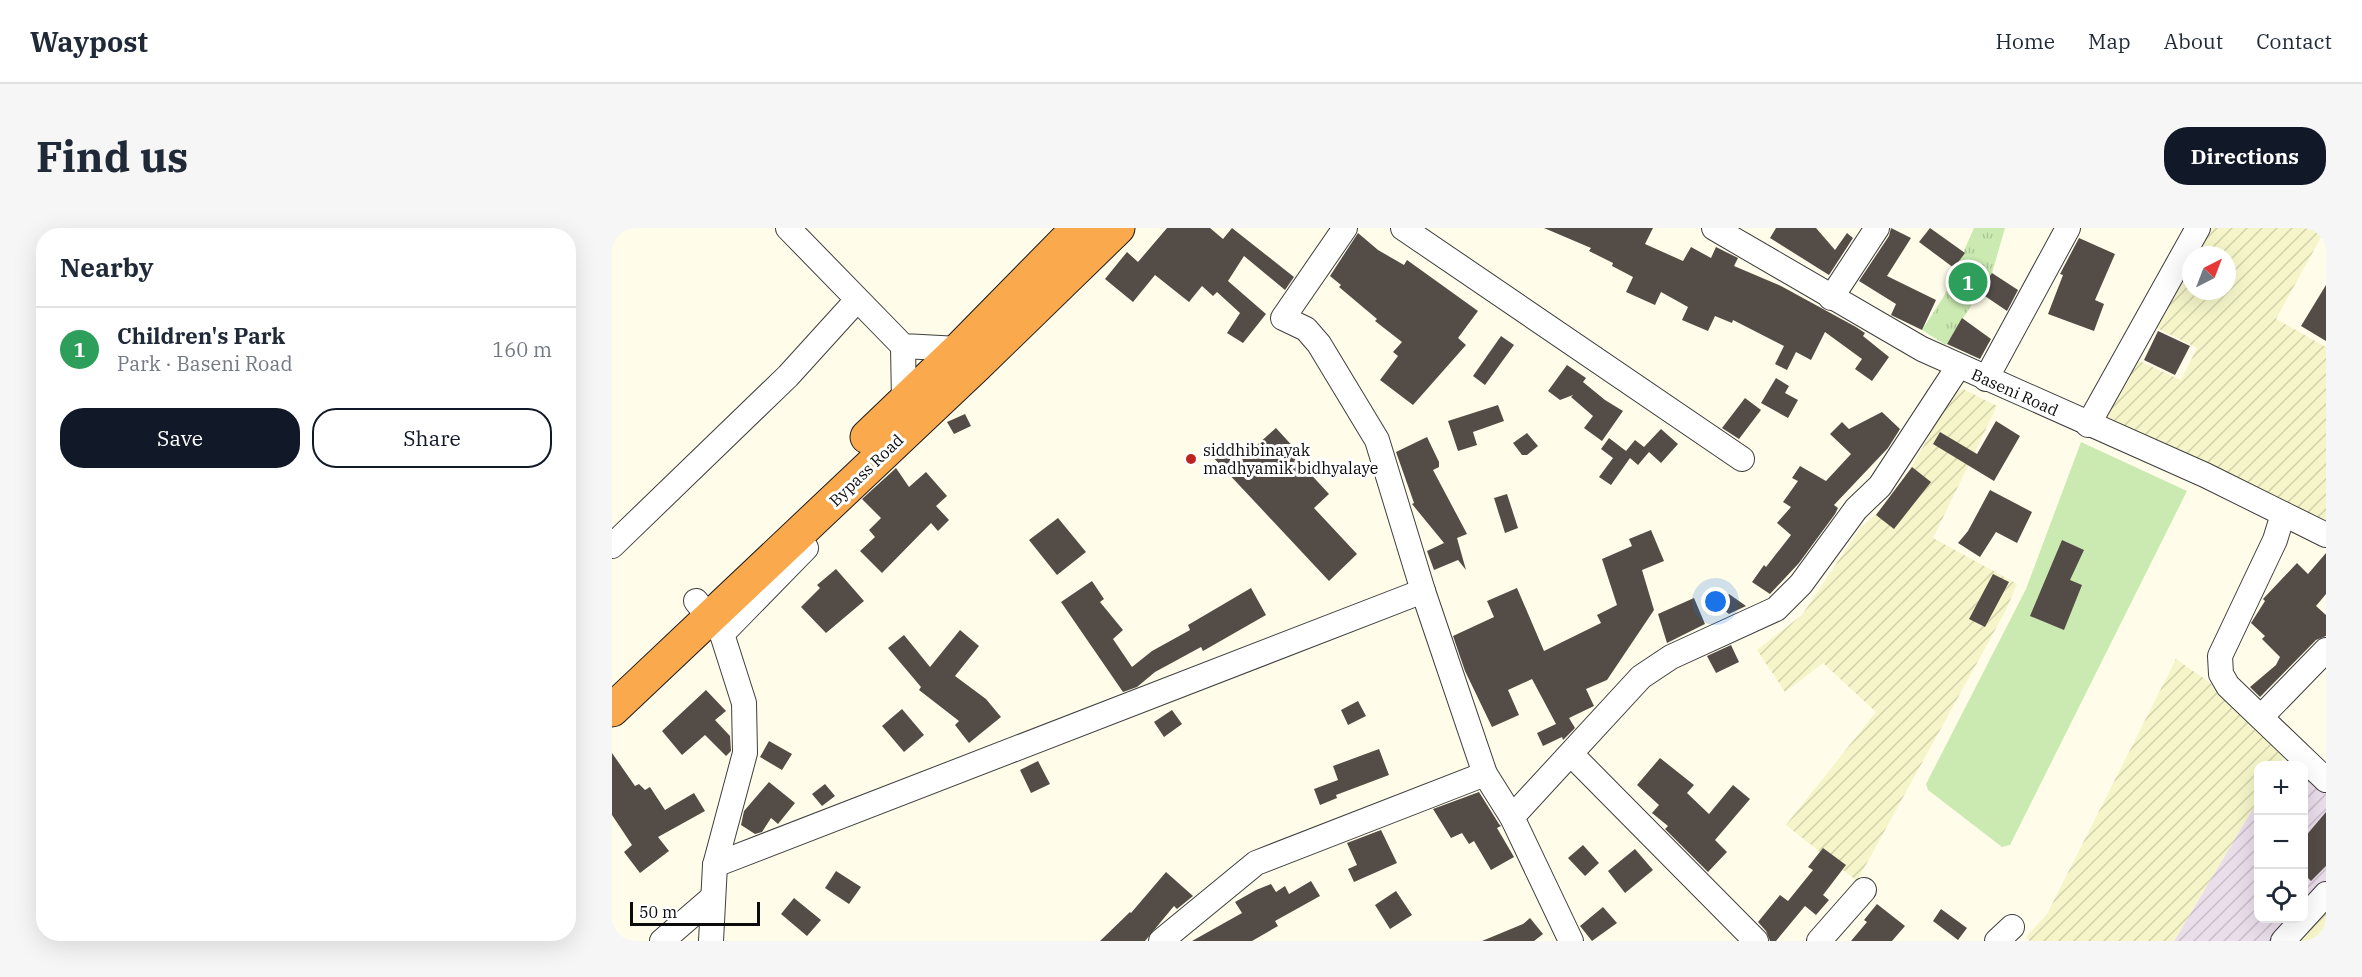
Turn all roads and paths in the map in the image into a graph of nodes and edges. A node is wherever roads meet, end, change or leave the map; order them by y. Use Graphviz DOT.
graph roads {
  1 [pos="788,228"];
  2 [pos="1078,228"];
  3 [pos="1118,228"];
  4 [pos="1345,228"];
  5 [pos="1403,228"];
  6 [pos="1714,228"];
  7 [pos="1877,228"];
  8 [pos="2068,228"];
  9 [pos="2198,228"];
  10 [pos="1070,292"];
  11 [pos="1831,298"];
  12 [pos="857,300"];
  13 [pos="903,346"];
  14 [pos="959,349"];
  15 [pos="1958,367"];
  16 [pos="1986,379"];
  17 [pos="904,402"];
  18 [pos="2088,425"];
  19 [pos="1742,459"];
  20 [pos="2283,514"];
  21 [pos="2326,535"];
  22 [pos="612,546"];
  23 [pos="1423,591"];
  24 [pos="709,618"];
  25 [pos="2326,650"];
  26 [pos="612,681"];
  27 [pos="612,710"];
  28 [pos="2261,717"];
  29 [pos="1572,755"];
  30 [pos="1485,774"];
  31 [pos="2326,780"];
  32 [pos="1512,817"];
  33 [pos="715,865"];
  34 [pos="1864,890"];
  35 [pos="2326,894"];
  36 [pos="713,897"];
  37 [pos="662,941"];
  38 [pos="711,941"];
  39 [pos="1161,941"];
  40 [pos="1571,941"];
  41 [pos="1756,941"];
  42 [pos="1819,941"];
  43 [pos="2283,941"];
  1 -- 12 [label="street"];
  2 -- 14 [label="highway, Bypass Road"];
  3 -- 24 [label="highway, Bypass Road"];
  4 -- 23 [label="street"];
  5 -- 19 [label="street"];
  6 -- 11 [label="street, Baseni Road"];
  7 -- 11 [label="street"];
  8 -- 16 [label="street"];
  9 -- 18 [label="street"];
  10 -- 24 [label="street"];
  11 -- 15 [label="street, Baseni Road"];
  12 -- 13 [label="street"];
  12 -- 22 [label="street"];
  13 -- 14 [label="street"];
  13 -- 17 [label="street"];
  14 -- 17 [label="highway, Bypass Road"];
  15 -- 16 [label="street, Baseni Road"];
  15 -- 29 [label="street"];
  16 -- 18 [label="street, Baseni Road"];
  17 -- 24 [label="highway, Bypass Road"];
  18 -- 20 [label="street, Baseni Road"];
  20 -- 21 [label="street, Baseni Road"];
  20 -- 28 [label="street"];
  23 -- 30 [label="street"];
  23 -- 33 [label="street"];
  24 -- 26 [label="highway, Bypass Road"];
  24 -- 27 [label="highway, Bypass Road"];
  24 -- 33 [label="street"];
  25 -- 28 [label="street"];
  28 -- 31 [label="street"];
  29 -- 32 [label="street"];
  29 -- 41 [label="street"];
  30 -- 32 [label="street"];
  30 -- 39 [label="street"];
  32 -- 40 [label="street"];
  33 -- 36 [label="street"];
  34 -- 42 [label="street"];
  35 -- 43 [label="street"];
  36 -- 37 [label="street"];
  36 -- 38 [label="street"];
}
